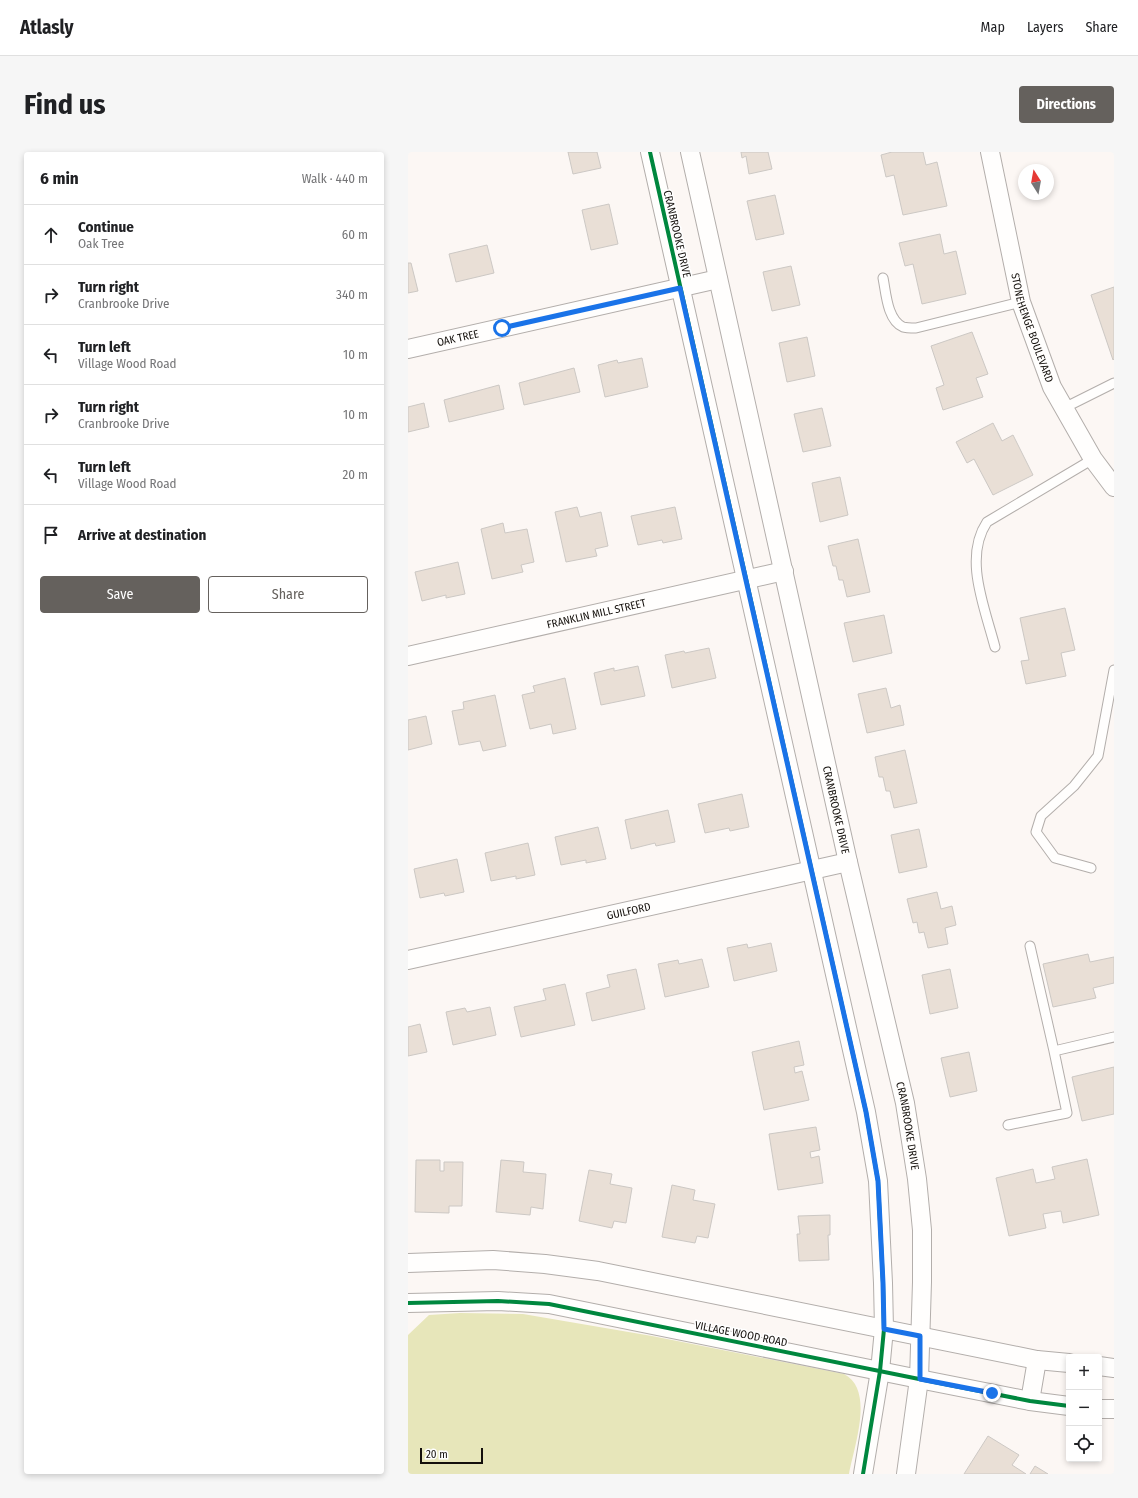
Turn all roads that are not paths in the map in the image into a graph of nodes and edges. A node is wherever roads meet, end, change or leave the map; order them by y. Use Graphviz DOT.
graph roads {
  1 [pos="650,152"];
  2 [pos="690,152"];
  3 [pos="990,152"];
  4 [pos="883,278"];
  5 [pos="718,279"];
  6 [pos="680,288"];
  7 [pos="1021,302"];
  8 [pos="408,349"];
  9 [pos="1114,383"];
  10 [pos="1064,408"];
  11 [pos="1093,459"];
  12 [pos="1114,487"];
  13 [pos="784,571"];
  14 [pos="746,579"];
  15 [pos="995,647"];
  16 [pos="408,656"];
  17 [pos="1114,670"];
  18 [pos="848,862"];
  19 [pos="1091,868"];
  20 [pos="812,870"];
  21 [pos="1030,946"];
  22 [pos="408,960"];
  23 [pos="1114,1037"];
  24 [pos="1054,1051"];
  25 [pos="1008,1125"];
  26 [pos="408,1263"];
  27 [pos="408,1303"];
  28 [pos="884,1329"];
  29 [pos="920,1336"];
  30 [pos="1038,1360"];
  31 [pos="1066,1364"];
  32 [pos="1102,1366"];
  33 [pos="1114,1368"];
  34 [pos="880,1371"];
  35 [pos="920,1379"];
  36 [pos="1030,1401"];
  37 [pos="1066,1406"];
  38 [pos="1102,1409"];
  39 [pos="1114,1409"];
  40 [pos="865,1474"];
  41 [pos="906,1474"];
  1 -- 6 [label="street, CRANBROOKE DRIVE"];
  2 -- 5 [label="street, CRANBROOKE DRIVE"];
  3 -- 7 [label="street, STONEHENGE BOULEVARD"];
  4 -- 7 [label="lane"];
  5 -- 6 [label="street, OAK TREE"];
  5 -- 13 [label="street, CRANBROOKE DRIVE"];
  6 -- 8 [label="street, OAK TREE"];
  6 -- 14 [label="street, CRANBROOKE DRIVE"];
  7 -- 10 [label="street, STONEHENGE BOULEVARD"];
  9 -- 10 [label="lane"];
  10 -- 11 [label="street, STONEHENGE BOULEVARD"];
  11 -- 12 [label="street, STONEHENGE BOULEVARD"];
  11 -- 15 [label="lane"];
  13 -- 14 [label="street, FRANKLIN MILL STREET"];
  13 -- 18 [label="street, CRANBROOKE DRIVE"];
  14 -- 16 [label="street, FRANKLIN MILL STREET"];
  14 -- 20 [label="street, CRANBROOKE DRIVE"];
  17 -- 19 [label="lane"];
  18 -- 20 [label="street, GUILFORD"];
  18 -- 29 [label="street, CRANBROOKE DRIVE"];
  20 -- 22 [label="street, GUILFORD"];
  20 -- 28 [label="street, CRANBROOKE DRIVE"];
  21 -- 24 [label="lane"];
  23 -- 24 [label="lane"];
  24 -- 25 [label="lane"];
  26 -- 28 [label="street"];
  27 -- 34 [label="street, VILLAGE WOOD ROAD"];
  28 -- 29 [label="street"];
  28 -- 34 [label="street, CRANBROOKE DRIVE"];
  29 -- 30 [label="street"];
  29 -- 35 [label="street, CRANBROOKE DRIVE"];
  30 -- 31 [label="street"];
  30 -- 36 [label="street"];
  32 -- 33 [label="street"];
  34 -- 35 [label="street, VILLAGE WOOD ROAD"];
  34 -- 40 [label="street, CRANBROOKE DRIVE"];
  35 -- 36 [label="street, VILLAGE WOOD ROAD"];
  35 -- 41 [label="street, CRANBROOKE DRIVE"];
  36 -- 37 [label="street, VILLAGE WOOD ROAD"];
  38 -- 39 [label="street"];
}
